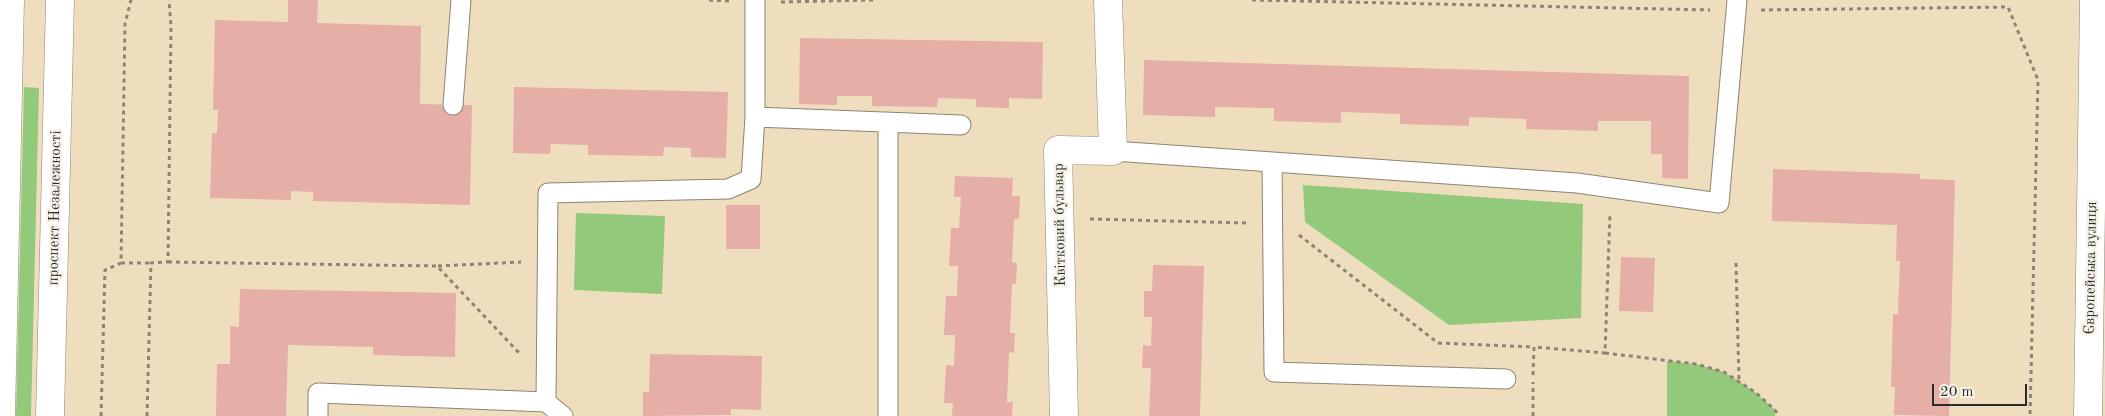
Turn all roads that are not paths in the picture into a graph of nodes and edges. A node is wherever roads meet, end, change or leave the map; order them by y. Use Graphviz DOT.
graph roads {
  1 [pos="10,0"];
  2 [pos="60,0"];
  3 [pos="461,0"];
  4 [pos="1108,0"];
  5 [pos="2094,0"];
  6 [pos="756,1"];
  7 [pos="1736,5"];
  8 [pos="452,105"];
  9 [pos="755,117"];
  10 [pos="888,122"];
  11 [pos="962,125"];
  12 [pos="1113,151"];
  13 [pos="1272,162"];
  14 [pos="2098,309"];
  15 [pos="1506,379"];
  16 [pos="546,402"];
  17 [pos="1,414"];
  18 [pos="50,416"];
  19 [pos="318,416"];
  20 [pos="562,416"];
  21 [pos="888,416"];
  22 [pos="1064,416"];
  23 [pos="2088,416"];
  1 -- 17 [label="street"];
  2 -- 18 [label="street, проспект Незалежності"];
  3 -- 8 [label="lane"];
  4 -- 12 [label="street"];
  5 -- 14 [label="street, Європейська вулиця"];
  6 -- 9 [label="lane"];
  7 -- 13 [label="lane"];
  9 -- 10 [label="lane"];
  9 -- 16 [label="lane"];
  10 -- 11 [label="lane"];
  10 -- 21 [label="lane"];
  12 -- 13 [label="lane"];
  12 -- 22 [label="street, Квітковий бульвар"];
  13 -- 15 [label="lane"];
  14 -- 23 [label="street, Європейська вулиця"];
  16 -- 19 [label="lane"];
  16 -- 20 [label="lane"];
}
